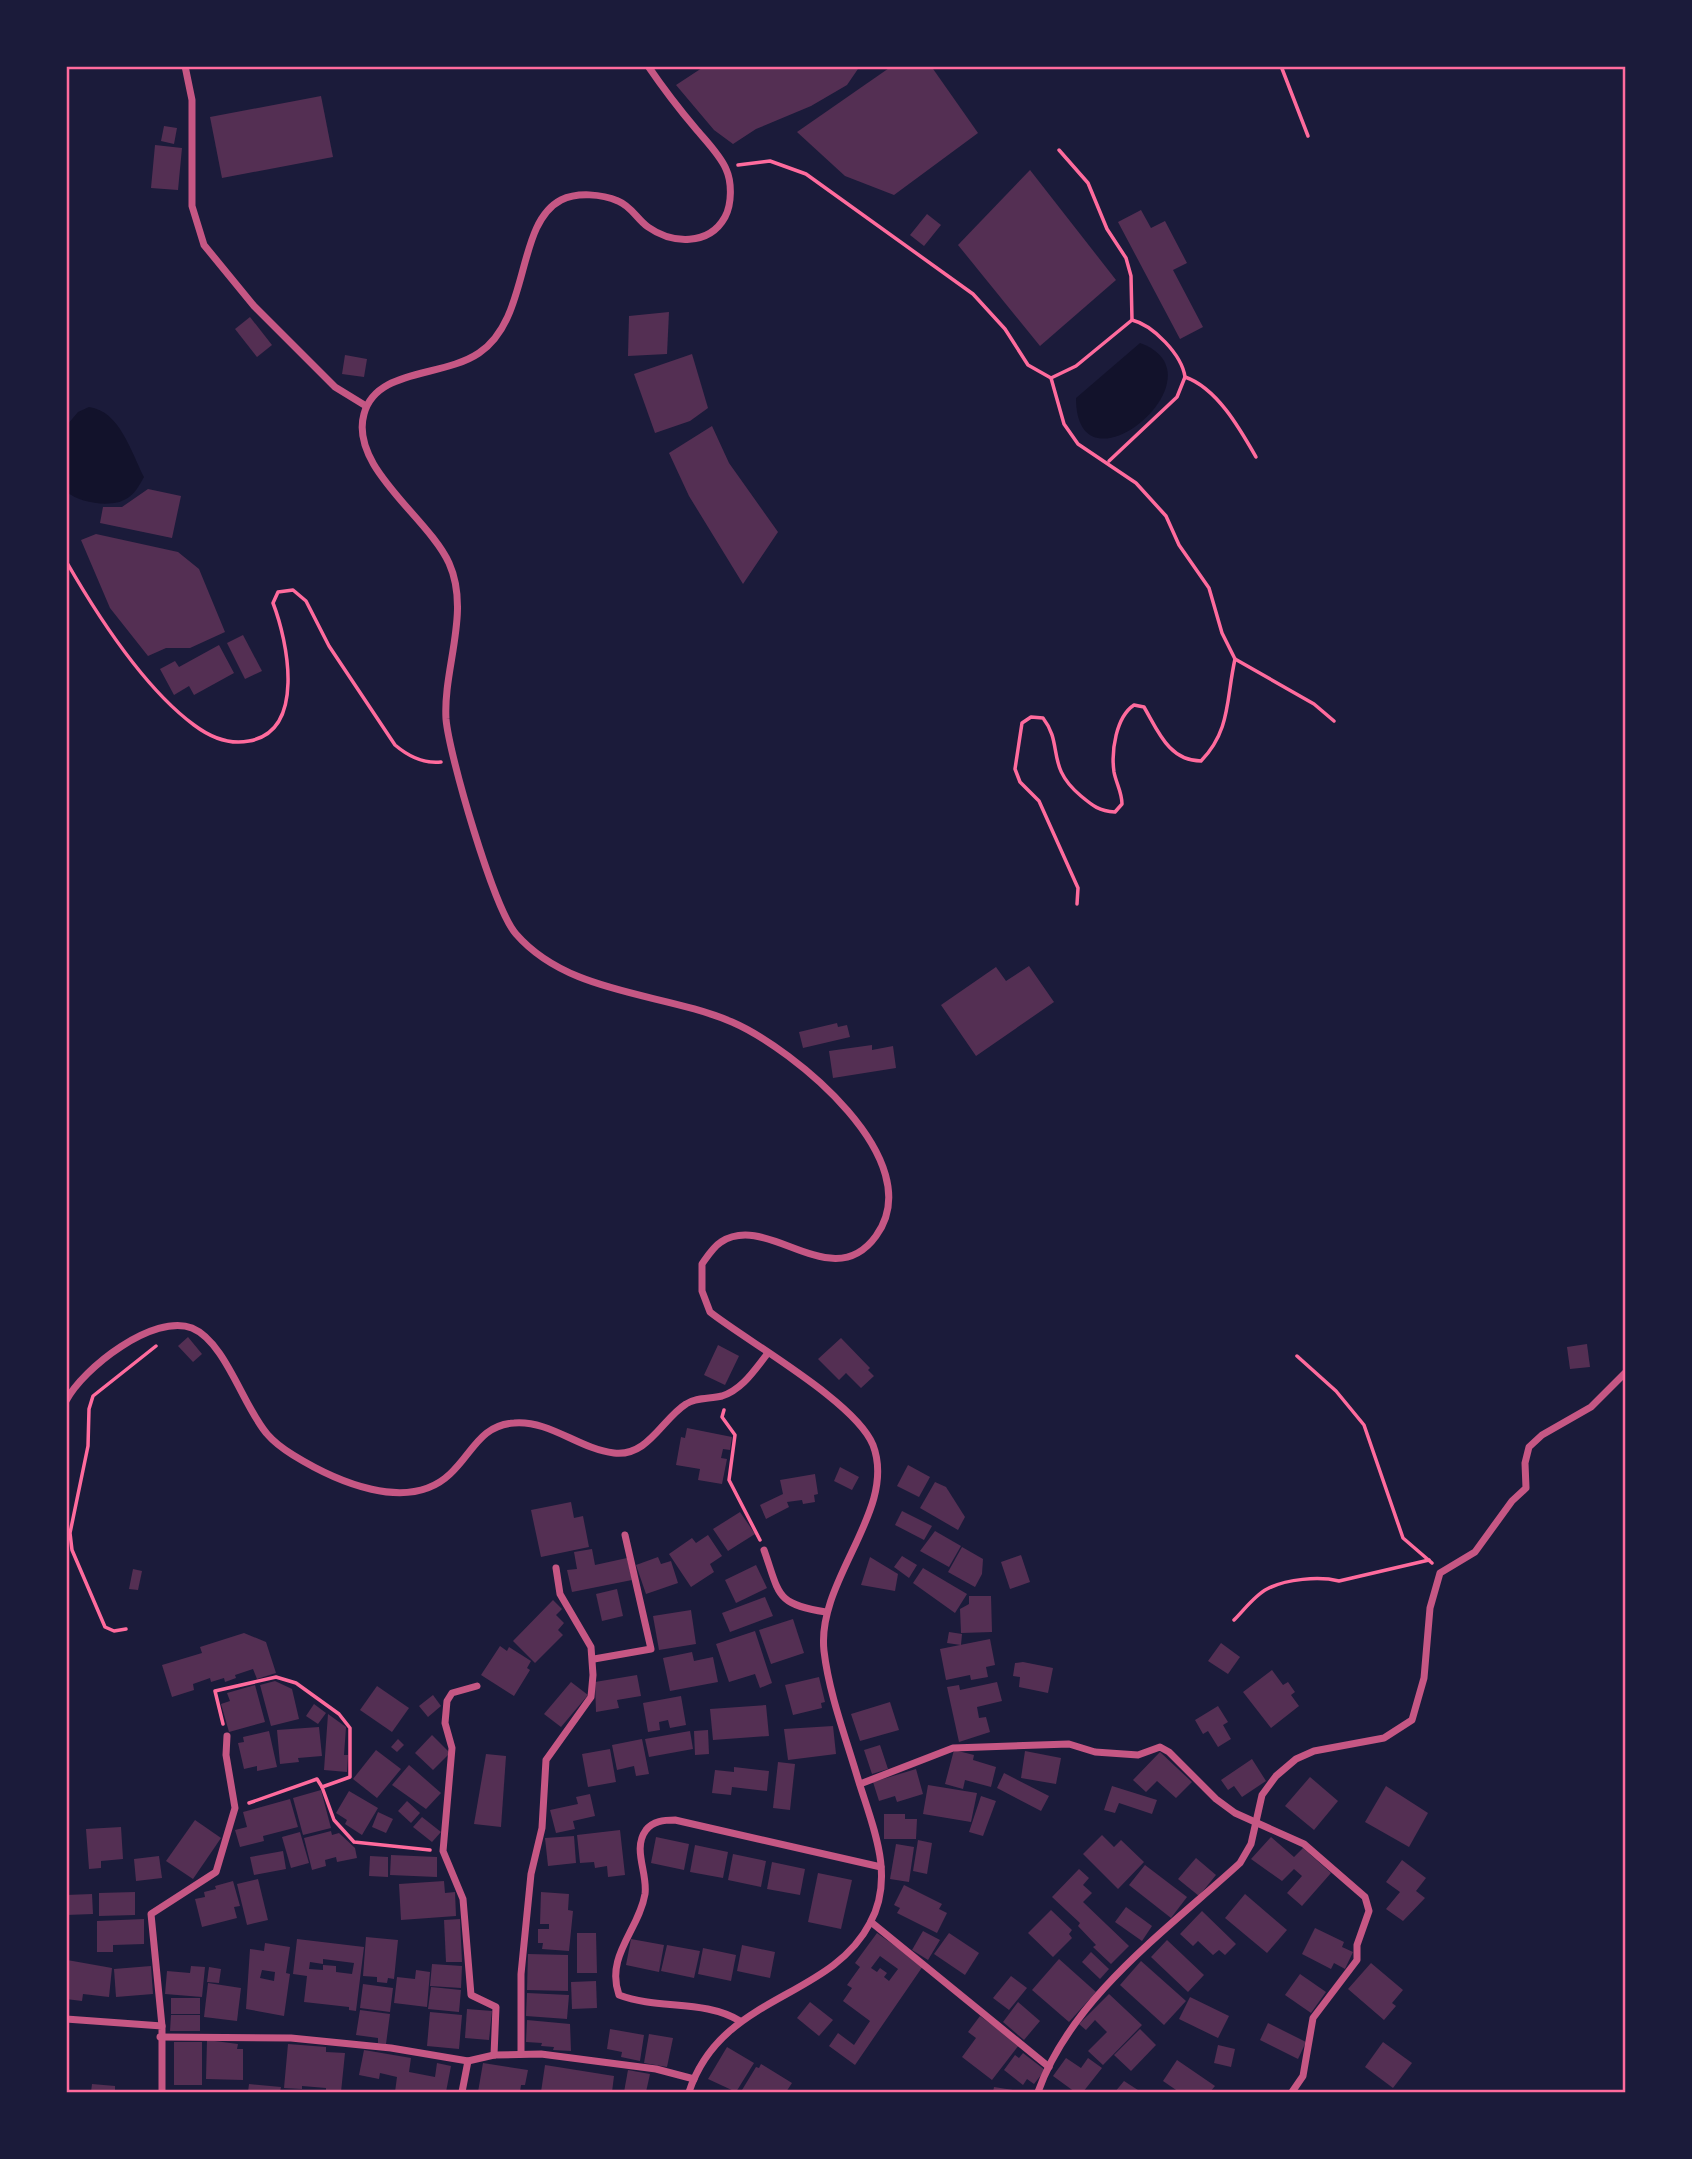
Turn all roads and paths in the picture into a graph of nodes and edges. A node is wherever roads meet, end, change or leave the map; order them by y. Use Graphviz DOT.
graph roads {
  1 [pos="185,66"];
  2 [pos="648,66"];
  3 [pos="1281,66"];
  4 [pos="1308,136"];
  5 [pos="1059,150"];
  6 [pos="726,168"];
  7 [pos="1132,320"];
  8 [pos="1185,377"];
  9 [pos="1051,378"];
  10 [pos="366,406"];
  11 [pos="1256,457"];
  12 [pos="1108,462"];
  13 [pos="66,561"];
  14 [pos="1235,659"];
  15 [pos="1334,721"];
  16 [pos="453,760"];
  17 [pos="1077,904"];
  18 [pos="170,1324"];
  19 [pos="768,1353"];
  20 [pos="1297,1356"];
  21 [pos="1626,1372"];
  22 [pos="66,1401"];
  23 [pos="731,1407"];
  24 [pos="625,1535"];
  25 [pos="764,1550"];
  26 [pos="1429,1560"];
  27 [pos="556,1568"];
  28 [pos="1440,1573"];
  29 [pos="826,1612"];
  30 [pos="1234,1620"];
  31 [pos="126,1629"];
  32 [pos="594,1659"];
  33 [pos="477,1686"];
  34 [pos="227,1736"];
  35 [pos="860,1784"];
  36 [pos="322,1787"];
  37 [pos="236,1808"];
  38 [pos="1256,1823"];
  39 [pos="443,1852"];
  40 [pos="881,1867"];
  41 [pos="871,1922"];
  42 [pos="66,2019"];
  43 [pos="740,2021"];
  44 [pos="162,2026"];
  45 [pos="160,2037"];
  46 [pos="494,2054"];
  47 [pos="521,2054"];
  48 [pos="468,2061"];
  49 [pos="1049,2067"];
  50 [pos="694,2079"];
  51 [pos="162,2092"];
  52 [pos="462,2092"];
  53 [pos="689,2092"];
  54 [pos="1038,2092"];
  55 [pos="1292,2092"];
  1 -- 10 [label="street"];
  2 -- 6 [label="street"];
  3 -- 4 [label="path"];
  5 -- 7 [label="path"];
  6 -- 9 [label="path"];
  6 -- 10 [label="street"];
  7 -- 8 [label="path"];
  7 -- 9 [label="path"];
  8 -- 11 [label="path"];
  8 -- 12 [label="path"];
  9 -- 12 [label="path"];
  10 -- 16 [label="street"];
  12 -- 14 [label="path"];
  13 -- 16 [label="path"];
  14 -- 15 [label="path"];
  14 -- 17 [label="path"];
  16 -- 19 [label="street"];
  18 -- 19 [label="street"];
  18 -- 22 [label="street"];
  18 -- 31 [label="path"];
  19 -- 29 [label="street"];
  20 -- 26 [label="path"];
  21 -- 28 [label="street"];
  23 -- 25 [label="path"];
  24 -- 32 [label="street"];
  25 -- 29 [label="street"];
  26 -- 28 [label="path"];
  26 -- 30 [label="path"];
  27 -- 32 [label="street"];
  28 -- 38 [label="street"];
  29 -- 35 [label="street"];
  32 -- 47 [label="street"];
  33 -- 39 [label="street"];
  34 -- 36 [label="path"];
  34 -- 37 [label="street"];
  35 -- 38 [label="street"];
  35 -- 40 [label="street"];
  36 -- 37 [label="path"];
  36 -- 39 [label="path"];
  37 -- 44 [label="street"];
  38 -- 49 [label="street"];
  38 -- 55 [label="street"];
  39 -- 46 [label="street"];
  40 -- 41 [label="street"];
  40 -- 43 [label="street"];
  41 -- 43 [label="street"];
  41 -- 49 [label="street"];
  42 -- 44 [label="street"];
  43 -- 50 [label="street"];
  44 -- 45 [label="street"];
  45 -- 48 [label="street"];
  45 -- 51 [label="street"];
  46 -- 47 [label="street"];
  46 -- 48 [label="street"];
  47 -- 50 [label="street"];
  48 -- 52 [label="street"];
  49 -- 54 [label="street"];
  50 -- 53 [label="street"];
}
